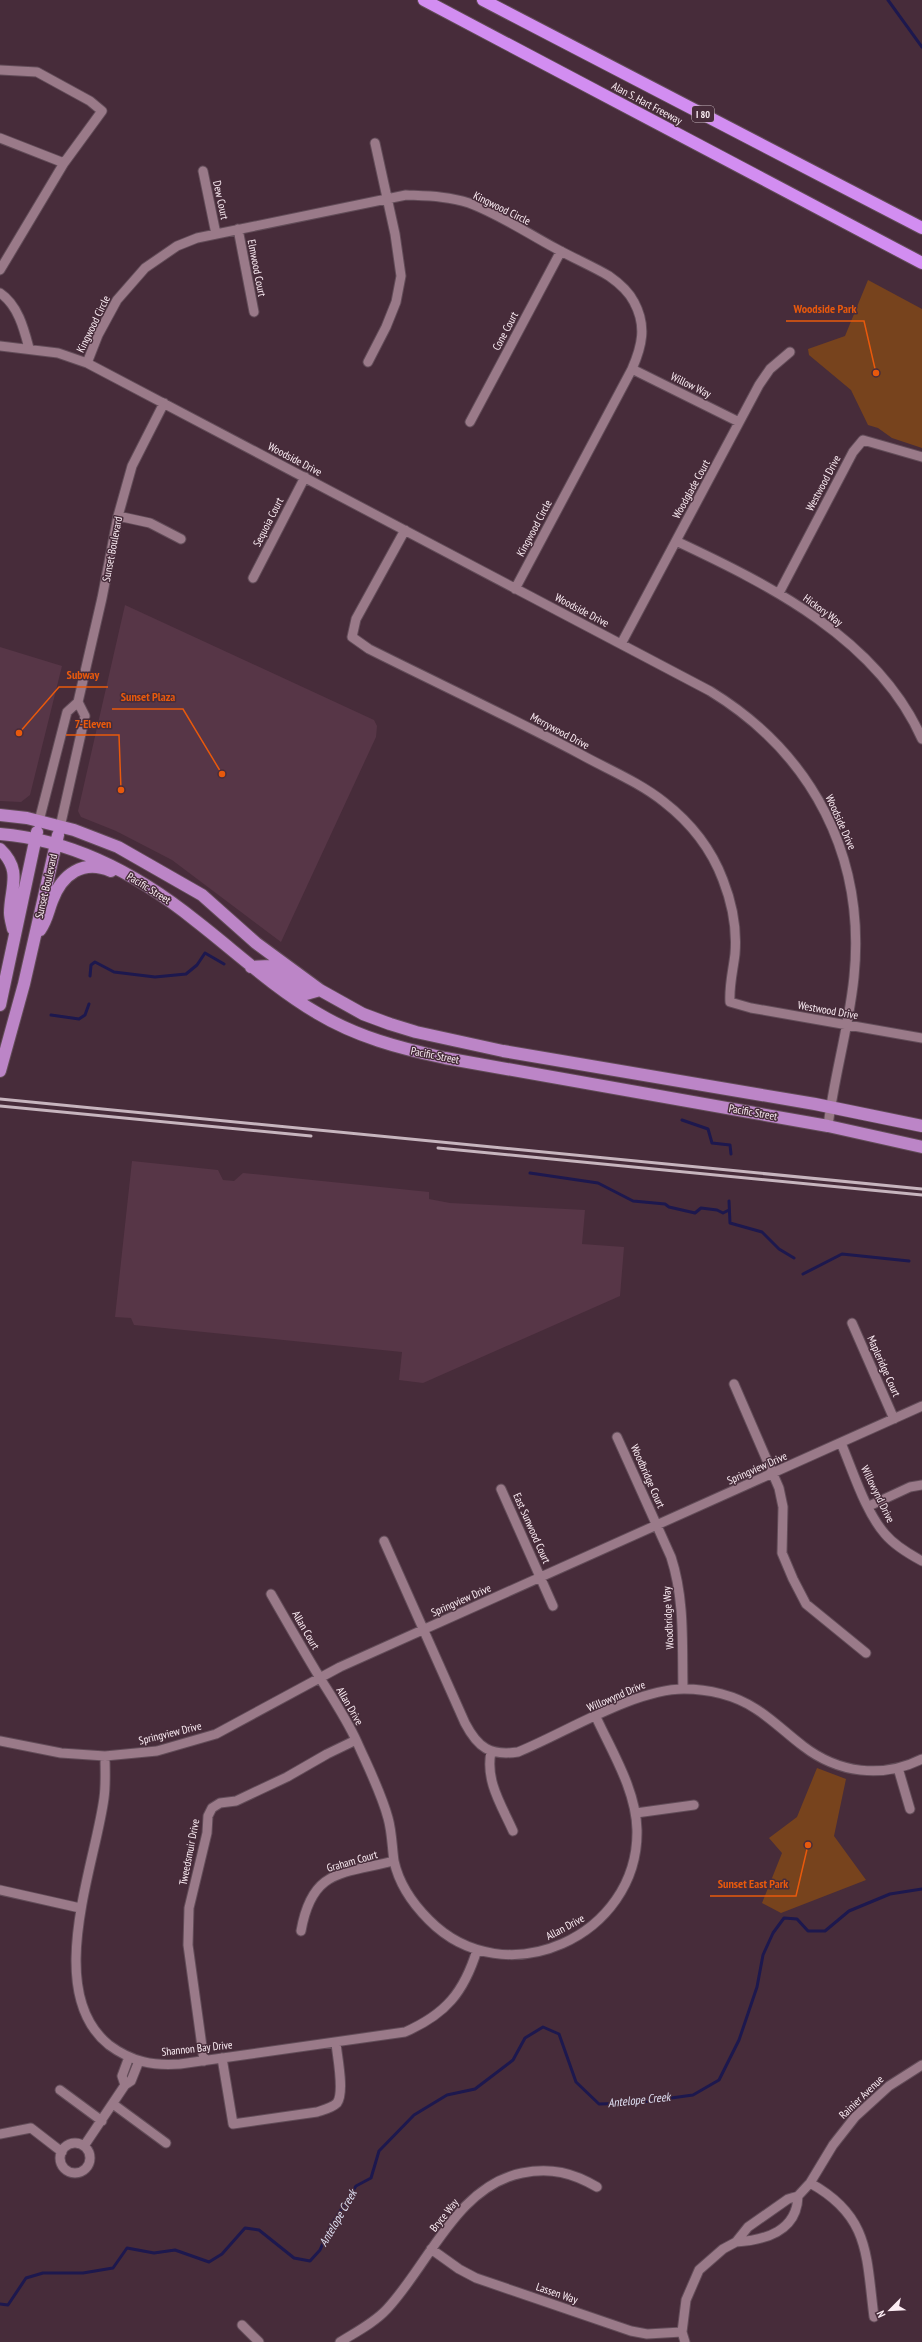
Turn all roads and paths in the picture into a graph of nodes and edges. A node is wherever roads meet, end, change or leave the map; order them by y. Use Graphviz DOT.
graph roads {
  1 [pos="424,0"];
  2 [pos="483,0"];
  3 [pos="0,71"];
  4 [pos="0,138"];
  5 [pos="375,144"];
  6 [pos="64,163"];
  7 [pos="203,171"];
  8 [pos="388,199"];
  9 [pos="922,228"];
  10 [pos="238,229"];
  11 [pos="216,234"];
  12 [pos="561,251"];
  13 [pos="922,263"];
  14 [pos="0,270"];
  15 [pos="0,294"];
  16 [pos="254,312"];
  17 [pos="0,346"];
  18 [pos="28,348"];
  19 [pos="790,352"];
  20 [pos="87,362"];
  21 [pos="368,362"];
  22 [pos="632,369"];
  23 [pos="164,403"];
  24 [pos="470,422"];
  25 [pos="739,422"];
  26 [pos="922,457"];
  27 [pos="305,478"];
  28 [pos="118,516"];
  29 [pos="405,530"];
  30 [pos="181,539"];
  31 [pos="676,541"];
  32 [pos="253,578"];
  33 [pos="515,588"];
  34 [pos="779,593"];
  35 [pos="621,644"];
  36 [pos="78,702"];
  37 [pos="919,724"];
  38 [pos="922,739"];
  39 [pos="0,815"];
  40 [pos="39,821"];
  41 [pos="60,826"];
  42 [pos="0,834"];
  43 [pos="35,839"];
  44 [pos="56,843"];
  45 [pos="0,849"];
  46 [pos="130,875"];
  47 [pos="14,933"];
  48 [pos="34,939"];
  49 [pos="252,968"];
  50 [pos="320,990"];
  51 [pos="730,1002"];
  52 [pos="0,1005"];
  53 [pos="390,1024"];
  54 [pos="846,1025"];
  55 [pos="922,1038"];
  56 [pos="384,1042"];
  57 [pos="503,1051"];
  58 [pos="1,1067"];
  59 [pos="501,1067"];
  60 [pos="830,1107"];
  61 [pos="828,1126"];
  62 [pos="922,1126"];
  63 [pos="922,1147"];
  64 [pos="852,1323"];
  65 [pos="734,1384"];
  66 [pos="922,1406"];
  67 [pos="894,1419"];
  68 [pos="617,1437"];
  69 [pos="841,1443"];
  70 [pos="774,1473"];
  71 [pos="922,1485"];
  72 [pos="501,1489"];
  73 [pos="869,1506"];
  74 [pos="657,1526"];
  75 [pos="384,1541"];
  76 [pos="922,1561"];
  77 [pos="540,1578"];
  78 [pos="271,1594"];
  79 [pos="553,1606"];
  80 [pos="423,1630"];
  81 [pos="866,1653"];
  82 [pos="320,1678"];
  83 [pos="683,1689"];
  84 [pos="596,1717"];
  85 [pos="356,1740"];
  86 [pos="0,1741"];
  87 [pos="491,1752"];
  88 [pos="104,1756"];
  89 [pos="922,1759"];
  90 [pos="898,1768"];
  91 [pos="694,1805"];
  92 [pos="910,1809"];
  93 [pos="636,1813"];
  94 [pos="513,1831"];
  95 [pos="394,1861"];
  96 [pos="0,1890"];
  97 [pos="80,1908"];
  98 [pos="301,1931"];
  99 [pos="477,1950"];
  100 [pos="336,2043"];
  101 [pos="129,2057"];
  102 [pos="222,2058"];
  103 [pos="139,2061"];
  104 [pos="204,2061"];
  105 [pos="922,2065"];
  106 [pos="125,2085"];
  107 [pos="60,2090"];
  108 [pos="113,2104"];
  109 [pos="102,2121"];
  110 [pos="0,2134"];
  111 [pos="166,2143"];
  112 [pos="84,2146"];
  113 [pos="62,2152"];
  114 [pos="810,2183"];
  115 [pos="597,2187"];
  116 [pos="798,2196"];
  117 [pos="736,2242"];
  118 [pos="431,2249"];
  119 [pos="874,2317"];
  120 [pos="242,2326"];
  121 [pos="682,2332"];
  122 [pos="354,2339"];
  123 [pos="259,2342"];
  124 [pos="340,2342"];
  125 [pos="685,2342"];
  1 -- 13 [label="highway, Alan S. Hart Freeway"];
  2 -- 9 [label="highway, Alan S. Hart Freeway / I 80"];
  3 -- 6 [label="street"];
  4 -- 6 [label="street"];
  5 -- 8 [label="street"];
  6 -- 14 [label="street"];
  7 -- 11 [label="street, Dew Court"];
  8 -- 10 [label="street, Kingwood Circle"];
  8 -- 12 [label="street, Kingwood Circle"];
  8 -- 21 [label="street"];
  10 -- 11 [label="street, Kingwood Circle"];
  10 -- 16 [label="street, Elmwood Court"];
  11 -- 20 [label="street, Kingwood Circle"];
  12 -- 22 [label="street, Kingwood Circle"];
  12 -- 24 [label="street, Cone Court"];
  15 -- 18 [label="street"];
  17 -- 18 [label="street, Woodside Drive"];
  18 -- 20 [label="street, Woodside Drive"];
  19 -- 25 [label="street, Woodglade Court"];
  20 -- 23 [label="street, Woodside Drive"];
  22 -- 25 [label="street, Willow Way"];
  22 -- 33 [label="street, Kingwood Circle"];
  23 -- 27 [label="street, Woodside Drive"];
  23 -- 28 [label="street, Sunset Boulevard"];
  25 -- 31 [label="street, Woodglade Court"];
  26 -- 34 [label="street, Westwood Drive"];
  27 -- 29 [label="street, Woodside Drive"];
  27 -- 32 [label="street, Sequoia Court"];
  28 -- 30 [label="street"];
  28 -- 36 [label="street, Sunset Boulevard"];
  29 -- 33 [label="street, Woodside Drive"];
  29 -- 51 [label="street, Merrywood Drive"];
  31 -- 34 [label="street, Hickory Way"];
  31 -- 35 [label="street, Woodglade Court"];
  33 -- 35 [label="street, Woodside Drive"];
  34 -- 37 [label="street, Hickory Way"];
  35 -- 54 [label="street, Woodside Drive"];
  36 -- 40 [label="street, Sunset Boulevard"];
  36 -- 41 [label="street, Sunset Boulevard"];
  37 -- 38 [label="street, Hickory Way"];
  39 -- 40 [label="main road, Pacific Street"];
  40 -- 41 [label="main road, Pacific Street"];
  40 -- 43 [label="main road, Sunset Boulevard"];
  41 -- 44 [label="main road, Sunset Boulevard"];
  41 -- 50 [label="main road, Pacific Street"];
  42 -- 43 [label="main road, Pacific Street"];
  43 -- 44 [label="main road, Pacific Street"];
  43 -- 47 [label="main road, Sunset Boulevard"];
  44 -- 46 [label="main road, Pacific Street"];
  44 -- 48 [label="main road, Sunset Boulevard"];
  45 -- 47 [label="main road"];
  46 -- 48 [label="main road"];
  46 -- 49 [label="main road, Pacific Street"];
  47 -- 52 [label="main road, Sunset Boulevard"];
  48 -- 58 [label="main road, Sunset Boulevard"];
  49 -- 50 [label="main road"];
  49 -- 56 [label="main road, Pacific Street"];
  50 -- 53 [label="main road, Pacific Street"];
  51 -- 54 [label="street, Westwood Drive"];
  53 -- 56 [label="main road"];
  53 -- 57 [label="main road, Pacific Street"];
  54 -- 55 [label="street, Westwood Drive"];
  54 -- 60 [label="street, Woodside Drive"];
  56 -- 59 [label="main road, Pacific Street"];
  57 -- 59 [label="main road"];
  57 -- 60 [label="main road, Pacific Street"];
  59 -- 61 [label="main road, Pacific Street"];
  60 -- 61 [label="street, Woodside Drive"];
  60 -- 62 [label="main road, Pacific Street"];
  61 -- 63 [label="main road, Pacific Street"];
  64 -- 67 [label="street, Mapleridge Court"];
  65 -- 70 [label="street"];
  66 -- 67 [label="street, Springview Drive"];
  67 -- 69 [label="street, Springview Drive"];
  68 -- 74 [label="street, Woodbridge Court"];
  69 -- 70 [label="street, Springview Drive"];
  69 -- 73 [label="street, Willowynd Drive"];
  70 -- 74 [label="street, Springview Drive"];
  70 -- 81 [label="street"];
  71 -- 73 [label="street"];
  72 -- 77 [label="street, East Sunwood Court"];
  73 -- 76 [label="street, Willowynd Drive"];
  74 -- 77 [label="street, Springview Drive"];
  74 -- 83 [label="street, Woodbridge Way"];
  75 -- 80 [label="street"];
  77 -- 79 [label="street, East Sunwood Court"];
  77 -- 80 [label="street, Springview Drive"];
  78 -- 82 [label="street, Allan Court"];
  80 -- 82 [label="street, Springview Drive"];
  80 -- 87 [label="street"];
  82 -- 85 [label="street, Allan Drive"];
  82 -- 88 [label="street, Springview Drive"];
  83 -- 84 [label="street, Willowynd Drive"];
  83 -- 90 [label="street, Willowynd Drive"];
  84 -- 87 [label="street, Willowynd Drive"];
  84 -- 93 [label="street, Allan Drive"];
  85 -- 95 [label="street, Allan Drive"];
  85 -- 104 [label="street, Tweedsmuir Drive"];
  86 -- 88 [label="street, Springview Drive"];
  87 -- 94 [label="street"];
  88 -- 97 [label="street, Shannon Bay Drive"];
  89 -- 90 [label="street, Willowynd Drive"];
  90 -- 92 [label="street"];
  91 -- 93 [label="street"];
  93 -- 99 [label="street, Allan Drive"];
  95 -- 98 [label="street, Graham Court"];
  95 -- 99 [label="street, Allan Drive"];
  96 -- 97 [label="street"];
  97 -- 101 [label="street, Shannon Bay Drive"];
  99 -- 100 [label="street, Shannon Bay Drive"];
  100 -- 102 [label="street, Shannon Bay Drive"];
  100 -- 102 [label="street"];
  101 -- 103 [label="street, Shannon Bay Drive"];
  101 -- 106 [label="street"];
  102 -- 104 [label="street, Shannon Bay Drive"];
  103 -- 104 [label="street, Shannon Bay Drive"];
  103 -- 106 [label="street"];
  105 -- 114 [label="street, Rainier Avenue"];
  106 -- 108 [label="street"];
  107 -- 109 [label="street"];
  108 -- 109 [label="street"];
  108 -- 111 [label="street"];
  109 -- 112 [label="street"];
  110 -- 113 [label="street"];
  112 -- 113 [label="street"];
  112 -- 113 [label="street"];
  114 -- 116 [label="street, Rainier Avenue"];
  114 -- 119 [label="street"];
  115 -- 118 [label="street, Bryce Way"];
  116 -- 117 [label="street, Rainier Avenue"];
  116 -- 117 [label="street, Rainier Avenue"];
  117 -- 121 [label="street, Rainier Avenue"];
  118 -- 121 [label="street, Lassen Way"];
  118 -- 122 [label="street, Bryce Way"];
  120 -- 123 [label="street"];
  121 -- 125 [label="street, Rainier Avenue"];
  122 -- 124 [label="street, Bryce Way"];
}
